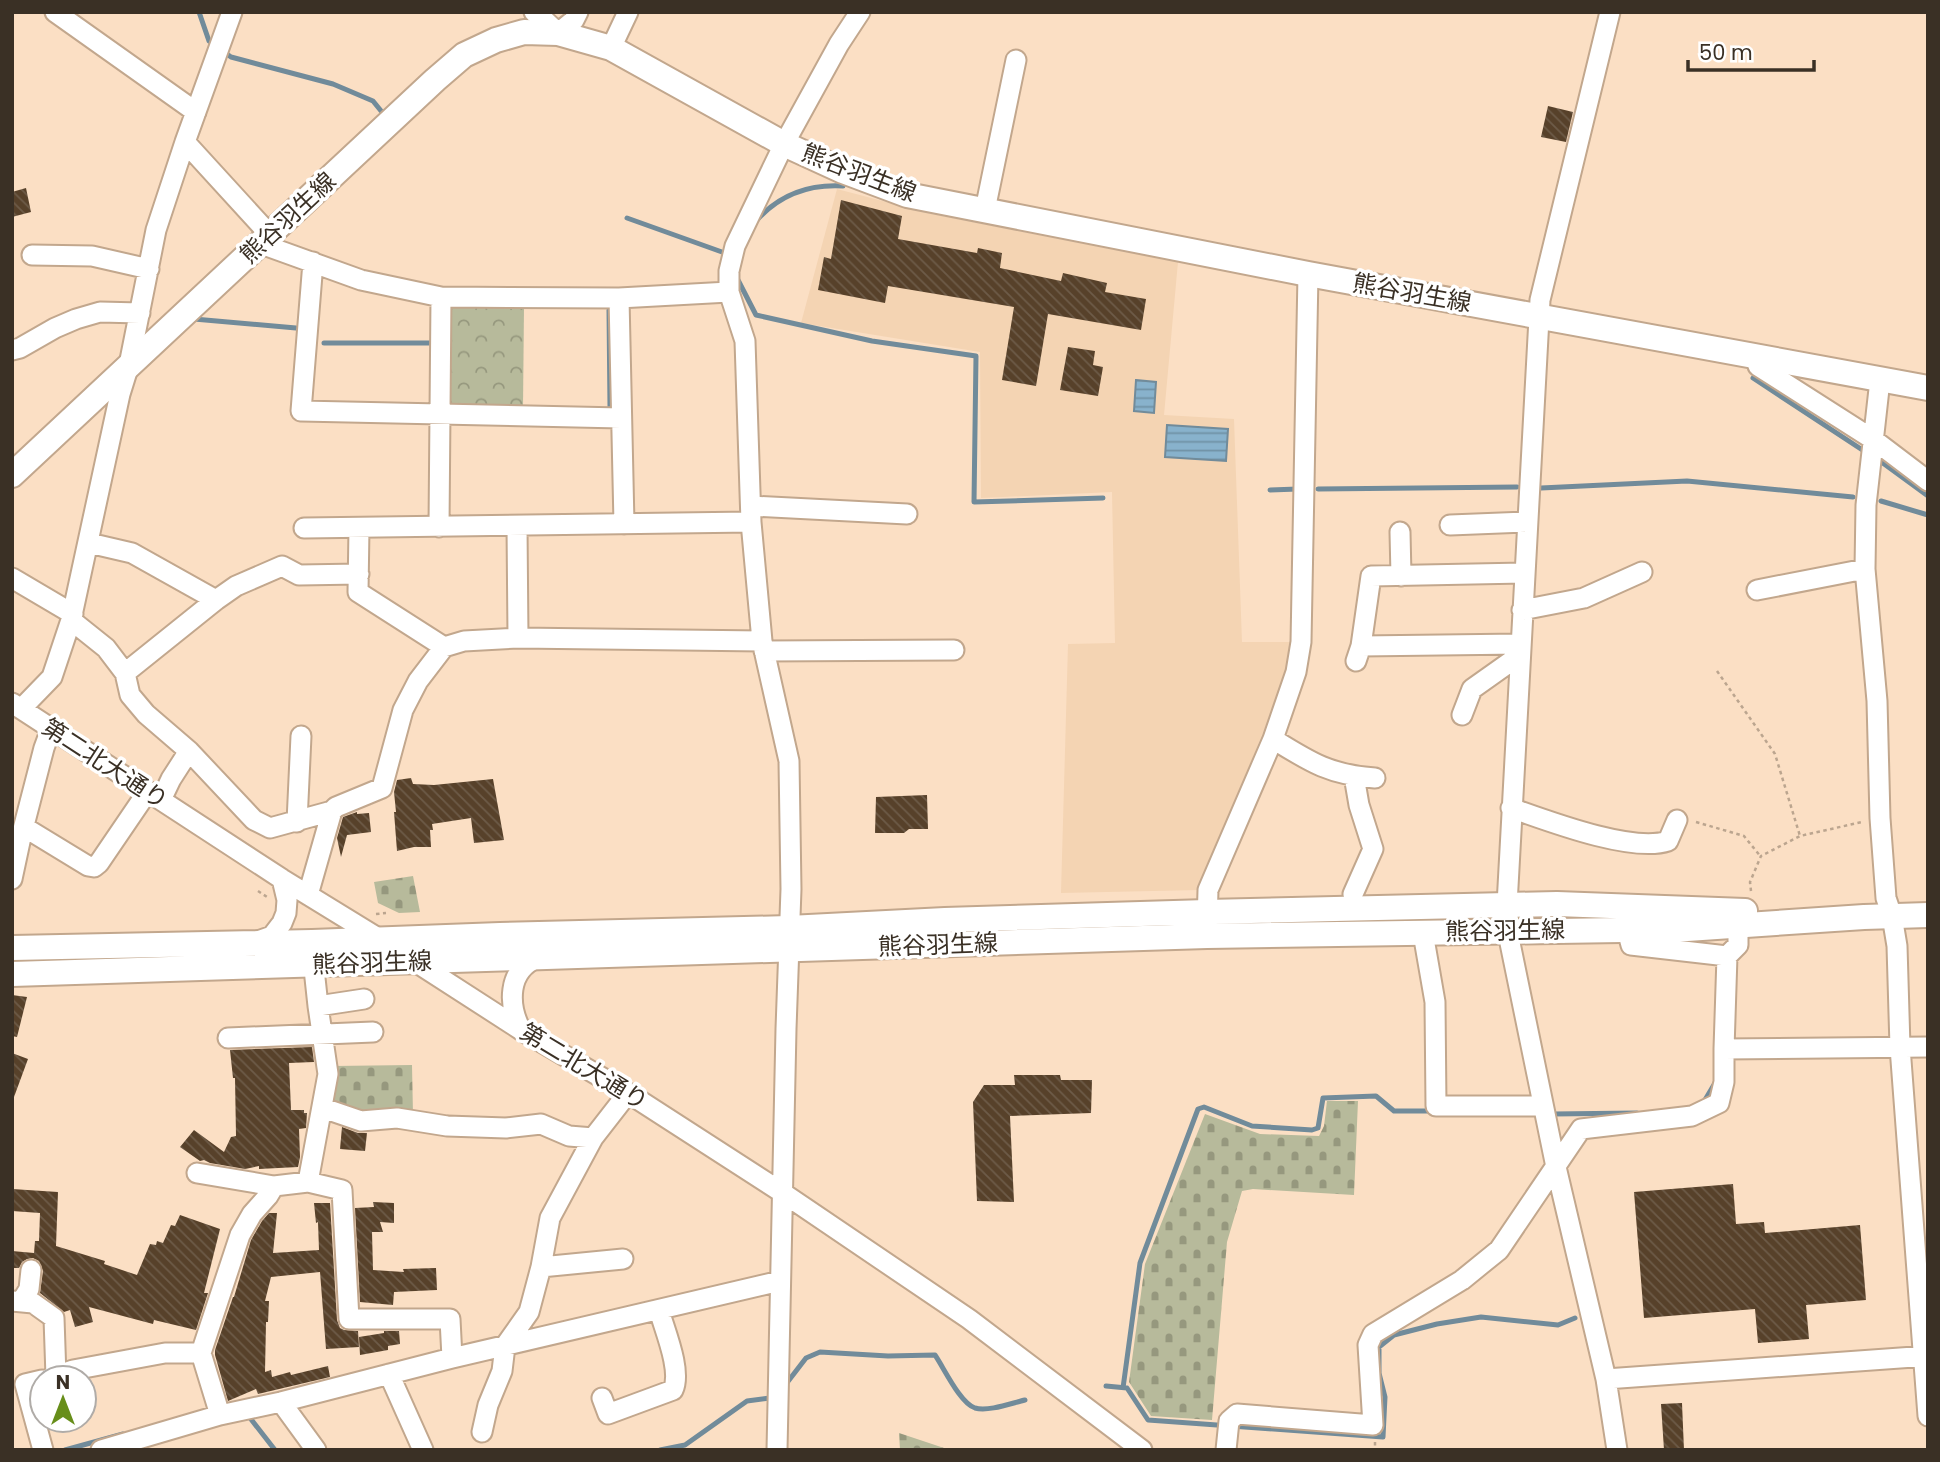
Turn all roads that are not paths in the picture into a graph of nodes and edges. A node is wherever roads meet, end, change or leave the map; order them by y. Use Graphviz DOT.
graph roads {
  1 [pos="55,12"];
  2 [pos="232,12"];
  3 [pos="534,12"];
  4 [pos="578,12"];
  5 [pos="628,12"];
  6 [pos="860,12"];
  7 [pos="1610,12"];
  8 [pos="558,33"];
  9 [pos="611,48"];
  10 [pos="1016,60"];
  11 [pos="196,112"];
  12 [pos="185,142"];
  13 [pos="784,144"];
  14 [pos="985,210"];
  15 [pos="266,240"];
  16 [pos="32,255"];
  17 [pos="313,262"];
  18 [pos="149,270"];
  19 [pos="1308,274"];
  20 [pos="729,292"];
  21 [pos="441,297"];
  22 [pos="620,299"];
  23 [pos="140,313"];
  24 [pos="1538,316"];
  25 [pos="12,350"];
  26 [pos="1756,356"];
  27 [pos="129,365"];
  28 [pos="1880,380"];
  29 [pos="1928,388"];
  30 [pos="440,415"];
  31 [pos="621,418"];
  32 [pos="1873,442"];
  33 [pos="12,475"];
  34 [pos="1928,481"];
  35 [pos="751,514"];
  36 [pos="907,514"];
  37 [pos="1527,522"];
  38 [pos="624,524"];
  39 [pos="1450,525"];
  40 [pos="517,526"];
  41 [pos="439,527"];
  42 [pos="304,528"];
  43 [pos="359,528"];
  44 [pos="1400,532"];
  45 [pos="89,543"];
  46 [pos="1865,569"];
  47 [pos="1642,572"];
  48 [pos="1524,573"];
  49 [pos="359,575"];
  50 [pos="1401,576"];
  51 [pos="12,578"];
  52 [pos="1758,590"];
  53 [pos="216,600"];
  54 [pos="1522,610"];
  55 [pos="72,617"];
  56 [pos="518,638"];
  57 [pos="763,645"];
  58 [pos="444,648"];
  59 [pos="954,650"];
  60 [pos="1520,650"];
  61 [pos="125,673"];
  62 [pos="17,706"];
  63 [pos="1462,715"];
  64 [pos="51,729"];
  65 [pos="301,736"];
  66 [pos="1273,739"];
  67 [pos="189,751"];
  68 [pos="1354,776"];
  69 [pos="1374,778"];
  70 [pos="154,795"];
  71 [pos="1511,808"];
  72 [pos="332,811"];
  73 [pos="1676,820"];
  74 [pos="297,822"];
  75 [pos="19,833"];
  76 [pos="12,879"];
  77 [pos="282,879"];
  78 [pos="1353,894"];
  79 [pos="308,895"];
  80 [pos="1507,905"];
  81 [pos="1928,915"];
  82 [pos="1892,916"];
  83 [pos="1745,919"];
  84 [pos="1207,924"];
  85 [pos="1508,930"];
  86 [pos="1627,930"];
  87 [pos="1423,933"];
  88 [pos="789,939"];
  89 [pos="381,940"];
  90 [pos="250,944"];
  91 [pos="12,948"];
  92 [pos="313,954"];
  93 [pos="1727,956"];
  94 [pos="537,958"];
  95 [pos="415,962"];
  96 [pos="12,974"];
  97 [pos="363,999"];
  98 [pos="318,1006"];
  99 [pos="521,1030"];
  100 [pos="373,1032"];
  101 [pos="322,1034"];
  102 [pos="228,1038"];
  103 [pos="1928,1047"];
  104 [pos="1900,1048"];
  105 [pos="1724,1049"];
  106 [pos="628,1093"];
  107 [pos="1543,1106"];
  108 [pos="323,1108"];
  109 [pos="593,1138"];
  110 [pos="1556,1167"];
  111 [pos="197,1173"];
  112 [pos="308,1182"];
  113 [pos="274,1186"];
  114 [pos="783,1193"];
  115 [pos="623,1259"];
  116 [pos="541,1267"];
  117 [pos="30,1270"];
  118 [pos="780,1280"];
  119 [pos="17,1302"];
  120 [pos="659,1310"];
  121 [pos="505,1346"];
  122 [pos="201,1353"];
  123 [pos="1925,1356"];
  124 [pos="452,1358"];
  125 [pos="42,1364"];
  126 [pos="98,1366"];
  127 [pos="389,1374"];
  128 [pos="1606,1379"];
  129 [pos="602,1398"];
  130 [pos="281,1402"];
  131 [pos="222,1410"];
  132 [pos="1928,1416"];
  133 [pos="482,1432"];
  134 [pos="1227,1434"];
  135 [pos="775,1449"];
  136 [pos="101,1450"];
  137 [pos="316,1450"];
  138 [pos="422,1450"];
  139 [pos="1142,1450"];
  140 [pos="1617,1450"];
  1 -- 11 [label="street"];
  2 -- 11 [label="street"];
  3 -- 8 [label="street"];
  4 -- 8 [label="street"];
  5 -- 9 [label="street"];
  6 -- 13 [label="street"];
  7 -- 24 [label="street"];
  8 -- 9 [label="main road, 熊谷羽生線"];
  8 -- 15 [label="main road, 熊谷羽生線"];
  9 -- 13 [label="main road, 熊谷羽生線"];
  10 -- 14 [label="street"];
  11 -- 12 [label="street"];
  12 -- 15 [label="street"];
  12 -- 18 [label="street"];
  13 -- 14 [label="main road, 熊谷羽生線"];
  13 -- 20 [label="street"];
  14 -- 19 [label="main road, 熊谷羽生線"];
  15 -- 17 [label="street"];
  15 -- 27 [label="main road, 熊谷羽生線"];
  16 -- 18 [label="street"];
  17 -- 21 [label="street"];
  17 -- 30 [label="street"];
  18 -- 23 [label="street"];
  19 -- 24 [label="main road, 熊谷羽生線"];
  19 -- 66 [label="street"];
  20 -- 22 [label="street"];
  20 -- 35 [label="street"];
  21 -- 22 [label="street"];
  21 -- 30 [label="street"];
  22 -- 31 [label="street"];
  23 -- 25 [label="street"];
  23 -- 27 [label="street"];
  24 -- 26 [label="main road, 熊谷羽生線"];
  24 -- 37 [label="street"];
  26 -- 28 [label="main road, 熊谷羽生線"];
  26 -- 32 [label="street"];
  27 -- 33 [label="main road, 熊谷羽生線"];
  27 -- 45 [label="street"];
  28 -- 29 [label="main road, 熊谷羽生線"];
  28 -- 32 [label="street"];
  30 -- 31 [label="street"];
  30 -- 41 [label="street"];
  31 -- 38 [label="street"];
  32 -- 34 [label="street"];
  32 -- 46 [label="street"];
  35 -- 36 [label="street"];
  35 -- 38 [label="street"];
  35 -- 57 [label="street"];
  37 -- 39 [label="street"];
  37 -- 48 [label="street"];
  38 -- 40 [label="street"];
  40 -- 41 [label="street"];
  40 -- 56 [label="street"];
  41 -- 43 [label="street"];
  42 -- 43 [label="street"];
  43 -- 49 [label="street"];
  44 -- 50 [label="street"];
  45 -- 53 [label="street"];
  45 -- 55 [label="street"];
  46 -- 52 [label="street"];
  46 -- 82 [label="street"];
  47 -- 54 [label="street"];
  48 -- 50 [label="street"];
  48 -- 54 [label="street"];
  49 -- 53 [label="street"];
  49 -- 58 [label="street"];
  50 -- 60 [label="street"];
  51 -- 55 [label="street"];
  53 -- 61 [label="street"];
  54 -- 60 [label="street"];
  55 -- 61 [label="street"];
  55 -- 62 [label="street"];
  56 -- 57 [label="street"];
  56 -- 58 [label="street"];
  57 -- 59 [label="street"];
  57 -- 88 [label="street"];
  58 -- 72 [label="street"];
  60 -- 63 [label="street"];
  60 -- 71 [label="street"];
  61 -- 67 [label="street"];
  62 -- 64 [label="street, 第二北大通り"];
  64 -- 70 [label="street, 第二北大通り"];
  64 -- 75 [label="street"];
  65 -- 74 [label="street"];
  66 -- 68 [label="street"];
  66 -- 84 [label="street"];
  67 -- 70 [label="street"];
  67 -- 74 [label="street"];
  68 -- 69 [label="street"];
  68 -- 78 [label="street"];
  70 -- 75 [label="street"];
  70 -- 77 [label="street, 第二北大通り"];
  71 -- 73 [label="street"];
  71 -- 80 [label="street"];
  72 -- 74 [label="street"];
  72 -- 79 [label="street"];
  75 -- 76 [label="street"];
  77 -- 79 [label="street, 第二北大通り"];
  77 -- 90 [label="street"];
  79 -- 89 [label="street, 第二北大通り"];
  80 -- 83 [label="main road, 熊谷羽生線"];
  80 -- 84 [label="main road, 熊谷羽生線"];
  80 -- 85 [label="street"];
  81 -- 82 [label="main road, 熊谷羽生線"];
  82 -- 83 [label="main road, 熊谷羽生線"];
  82 -- 104 [label="street"];
  83 -- 86 [label="main road, 熊谷羽生線"];
  83 -- 93 [label="street"];
  84 -- 87 [label="main road, 熊谷羽生線"];
  84 -- 88 [label="main road, 熊谷羽生線"];
  85 -- 86 [label="main road, 熊谷羽生線"];
  85 -- 87 [label="main road, 熊谷羽生線"];
  85 -- 107 [label="street"];
  86 -- 93 [label="street"];
  87 -- 107 [label="street"];
  88 -- 89 [label="main road, 熊谷羽生線"];
  88 -- 94 [label="main road, 熊谷羽生線"];
  88 -- 114 [label="street"];
  89 -- 92 [label="main road, 熊谷羽生線"];
  89 -- 95 [label="street, 第二北大通り"];
  90 -- 91 [label="main road, 熊谷羽生線"];
  90 -- 92 [label="main road, 熊谷羽生線"];
  92 -- 95 [label="main road, 熊谷羽生線"];
  92 -- 96 [label="main road, 熊谷羽生線"];
  92 -- 98 [label="street"];
  93 -- 105 [label="street"];
  94 -- 95 [label="main road, 熊谷羽生線"];
  94 -- 99 [label="street"];
  95 -- 99 [label="street, 第二北大通り"];
  97 -- 98 [label="street"];
  98 -- 101 [label="street"];
  99 -- 106 [label="street, 第二北大通り"];
  100 -- 101 [label="street"];
  101 -- 102 [label="street"];
  101 -- 108 [label="street"];
  103 -- 104 [label="street"];
  104 -- 105 [label="street"];
  104 -- 123 [label="street"];
  105 -- 110 [label="street"];
  106 -- 109 [label="street"];
  106 -- 114 [label="street, 第二北大通り"];
  107 -- 110 [label="street"];
  108 -- 109 [label="street"];
  108 -- 112 [label="street"];
  109 -- 116 [label="street"];
  110 -- 128 [label="street"];
  110 -- 134 [label="street"];
  111 -- 113 [label="street"];
  112 -- 113 [label="street"];
  112 -- 124 [label="street"];
  113 -- 122 [label="street"];
  114 -- 118 [label="street"];
  114 -- 139 [label="street, 第二北大通り"];
  115 -- 116 [label="street"];
  116 -- 121 [label="street"];
  117 -- 119 [label="street"];
  118 -- 120 [label="street"];
  118 -- 135 [label="street"];
  119 -- 125 [label="street"];
  120 -- 121 [label="street"];
  120 -- 129 [label="street"];
  121 -- 124 [label="street"];
  121 -- 133 [label="street"];
  122 -- 126 [label="street"];
  122 -- 131 [label="street"];
  123 -- 128 [label="street"];
  123 -- 132 [label="street"];
  124 -- 127 [label="street"];
  127 -- 130 [label="street"];
  127 -- 138 [label="street"];
  128 -- 140 [label="street"];
  130 -- 131 [label="street"];
  130 -- 137 [label="street"];
  131 -- 136 [label="street"];
}
